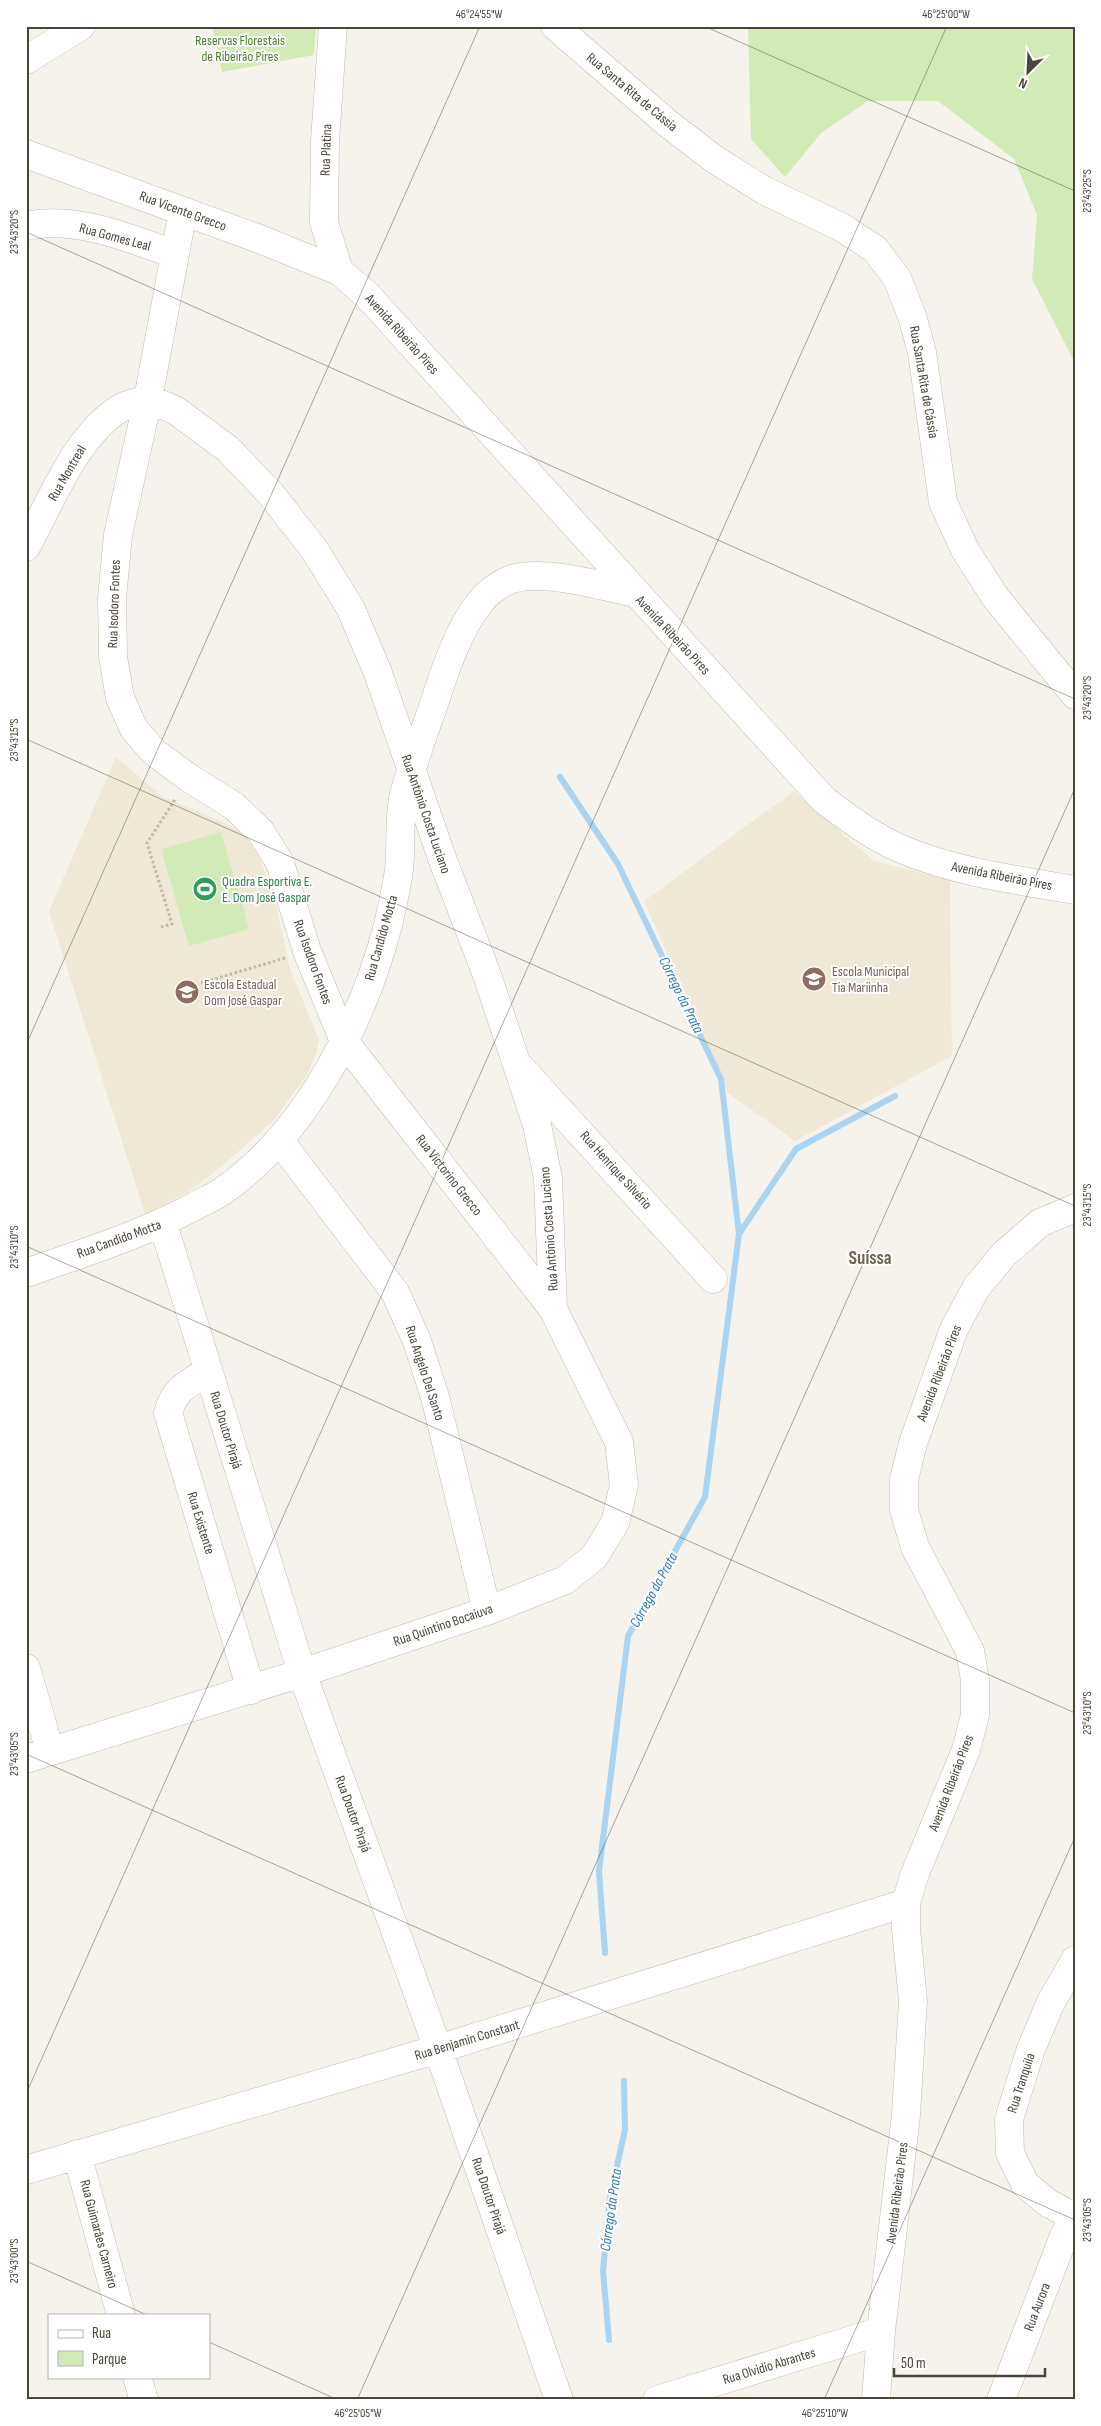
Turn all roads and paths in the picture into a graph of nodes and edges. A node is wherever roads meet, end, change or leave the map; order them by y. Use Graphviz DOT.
graph roads {
  1 [pos="81,26"];
  2 [pos="333,26"];
  3 [pos="555,26"];
  4 [pos="26,60"];
  5 [pos="26,154"];
  6 [pos="183,211"];
  7 [pos="26,226"];
  8 [pos="174,254"];
  9 [pos="339,271"];
  10 [pos="148,399"];
  11 [pos="26,547"];
  12 [pos="635,593"];
  13 [pos="1075,695"];
  14 [pos="411,770"];
  15 [pos="189,778"];
  16 [pos="1075,890"];
  17 [pos="161,927"];
  18 [pos="307,951"];
  19 [pos="201,983"];
  20 [pos="344,1041"];
  21 [pos="517,1063"];
  22 [pos="279,1140"];
  23 [pos="1075,1208"];
  24 [pos="163,1224"];
  25 [pos="26,1273"];
  26 [pos="713,1279"];
  27 [pos="553,1309"];
  28 [pos="207,1371"];
  29 [pos="487,1611"];
  30 [pos="26,1668"];
  31 [pos="302,1674"];
  32 [pos="252,1690"];
  33 [pos="38,1755"];
  34 [pos="906,1902"];
  35 [pos="1075,1960"];
  36 [pos="438,2049"];
  37 [pos="77,2154"];
  38 [pos="26,2170"];
  39 [pos="1074,2216"];
  40 [pos="121,2314"];
  41 [pos="881,2331"];
  42 [pos="138,2378"];
  43 [pos="144,2400"];
  44 [pos="560,2400"];
  45 [pos="657,2400"];
  46 [pos="876,2400"];
  47 [pos="1001,2400"];
  1 -- 4 [label="street"];
  2 -- 9 [label="street, Rua Platina"];
  3 -- 13 [label="street, Rua Santa Rita de Cássia"];
  5 -- 6 [label="street, Rua Vicente Grecco"];
  6 -- 8 [label="street, Rua Isodoro Fontes"];
  6 -- 9 [label="street, Rua Vicente Grecco"];
  7 -- 8 [label="street, Rua Gomes Leal"];
  8 -- 10 [label="street, Rua Isodoro Fontes"];
  9 -- 12 [label="street, Avenida Ribeirão Pires"];
  10 -- 11 [label="street, Rua Montreal"];
  10 -- 14 [label="street, Rua Antônio Costa Luciano"];
  10 -- 15 [label="street, Rua Isodoro Fontes"];
  12 -- 14 [label="street, Rua Candido Motta"];
  12 -- 16 [label="street, Avenida Ribeirão Pires"];
  14 -- 20 [label="street, Rua Candido Motta"];
  14 -- 21 [label="street, Rua Antônio Costa Luciano"];
  15 -- 17 [label="path"];
  15 -- 18 [label="street, Rua Isodoro Fontes"];
  18 -- 19 [label="path"];
  18 -- 20 [label="street, Rua Isodoro Fontes"];
  20 -- 22 [label="street, Rua Candido Motta"];
  20 -- 27 [label="street, Rua Victorino Grecco"];
  21 -- 26 [label="street, Rua Henrique Silvério"];
  21 -- 27 [label="street, Rua Antônio Costa Luciano"];
  22 -- 24 [label="street, Rua Candido Motta"];
  22 -- 29 [label="street, Rua Angelo Del Santo"];
  23 -- 34 [label="street, Avenida Ribeirão Pires"];
  24 -- 25 [label="street, Rua Candido Motta"];
  24 -- 28 [label="street, Rua Doutor Pirajá"];
  27 -- 29 [label="street, Rua Quintino Bocaiuva"];
  28 -- 31 [label="street, Rua Doutor Pirajá"];
  28 -- 32 [label="street, Rua Existente"];
  29 -- 31 [label="street, Rua Quintino Bocaiuva"];
  30 -- 33 [label="street"];
  31 -- 32 [label="street, Rua Quintino Bocaiuva"];
  31 -- 36 [label="street, Rua Doutor Pirajá"];
  32 -- 33 [label="street, Rua Quintino Bocaiuva"];
  34 -- 36 [label="street, Rua Benjamin Constant"];
  34 -- 41 [label="street, Avenida Ribeirão Pires"];
  35 -- 39 [label="street, Rua Tranquila"];
  36 -- 37 [label="street, Rua Benjamin Constant"];
  36 -- 44 [label="street, Rua Doutor Pirajá"];
  37 -- 38 [label="street, Rua Benjamin Constant"];
  37 -- 40 [label="street, Rua Guimarães Carneiro"];
  39 -- 47 [label="street, Rua Aurora"];
  41 -- 45 [label="street, Rua Olvidio Abrantes"];
  41 -- 46 [label="street, Avenida Ribeirão Pires"];
  42 -- 43 [label="street"];
}
